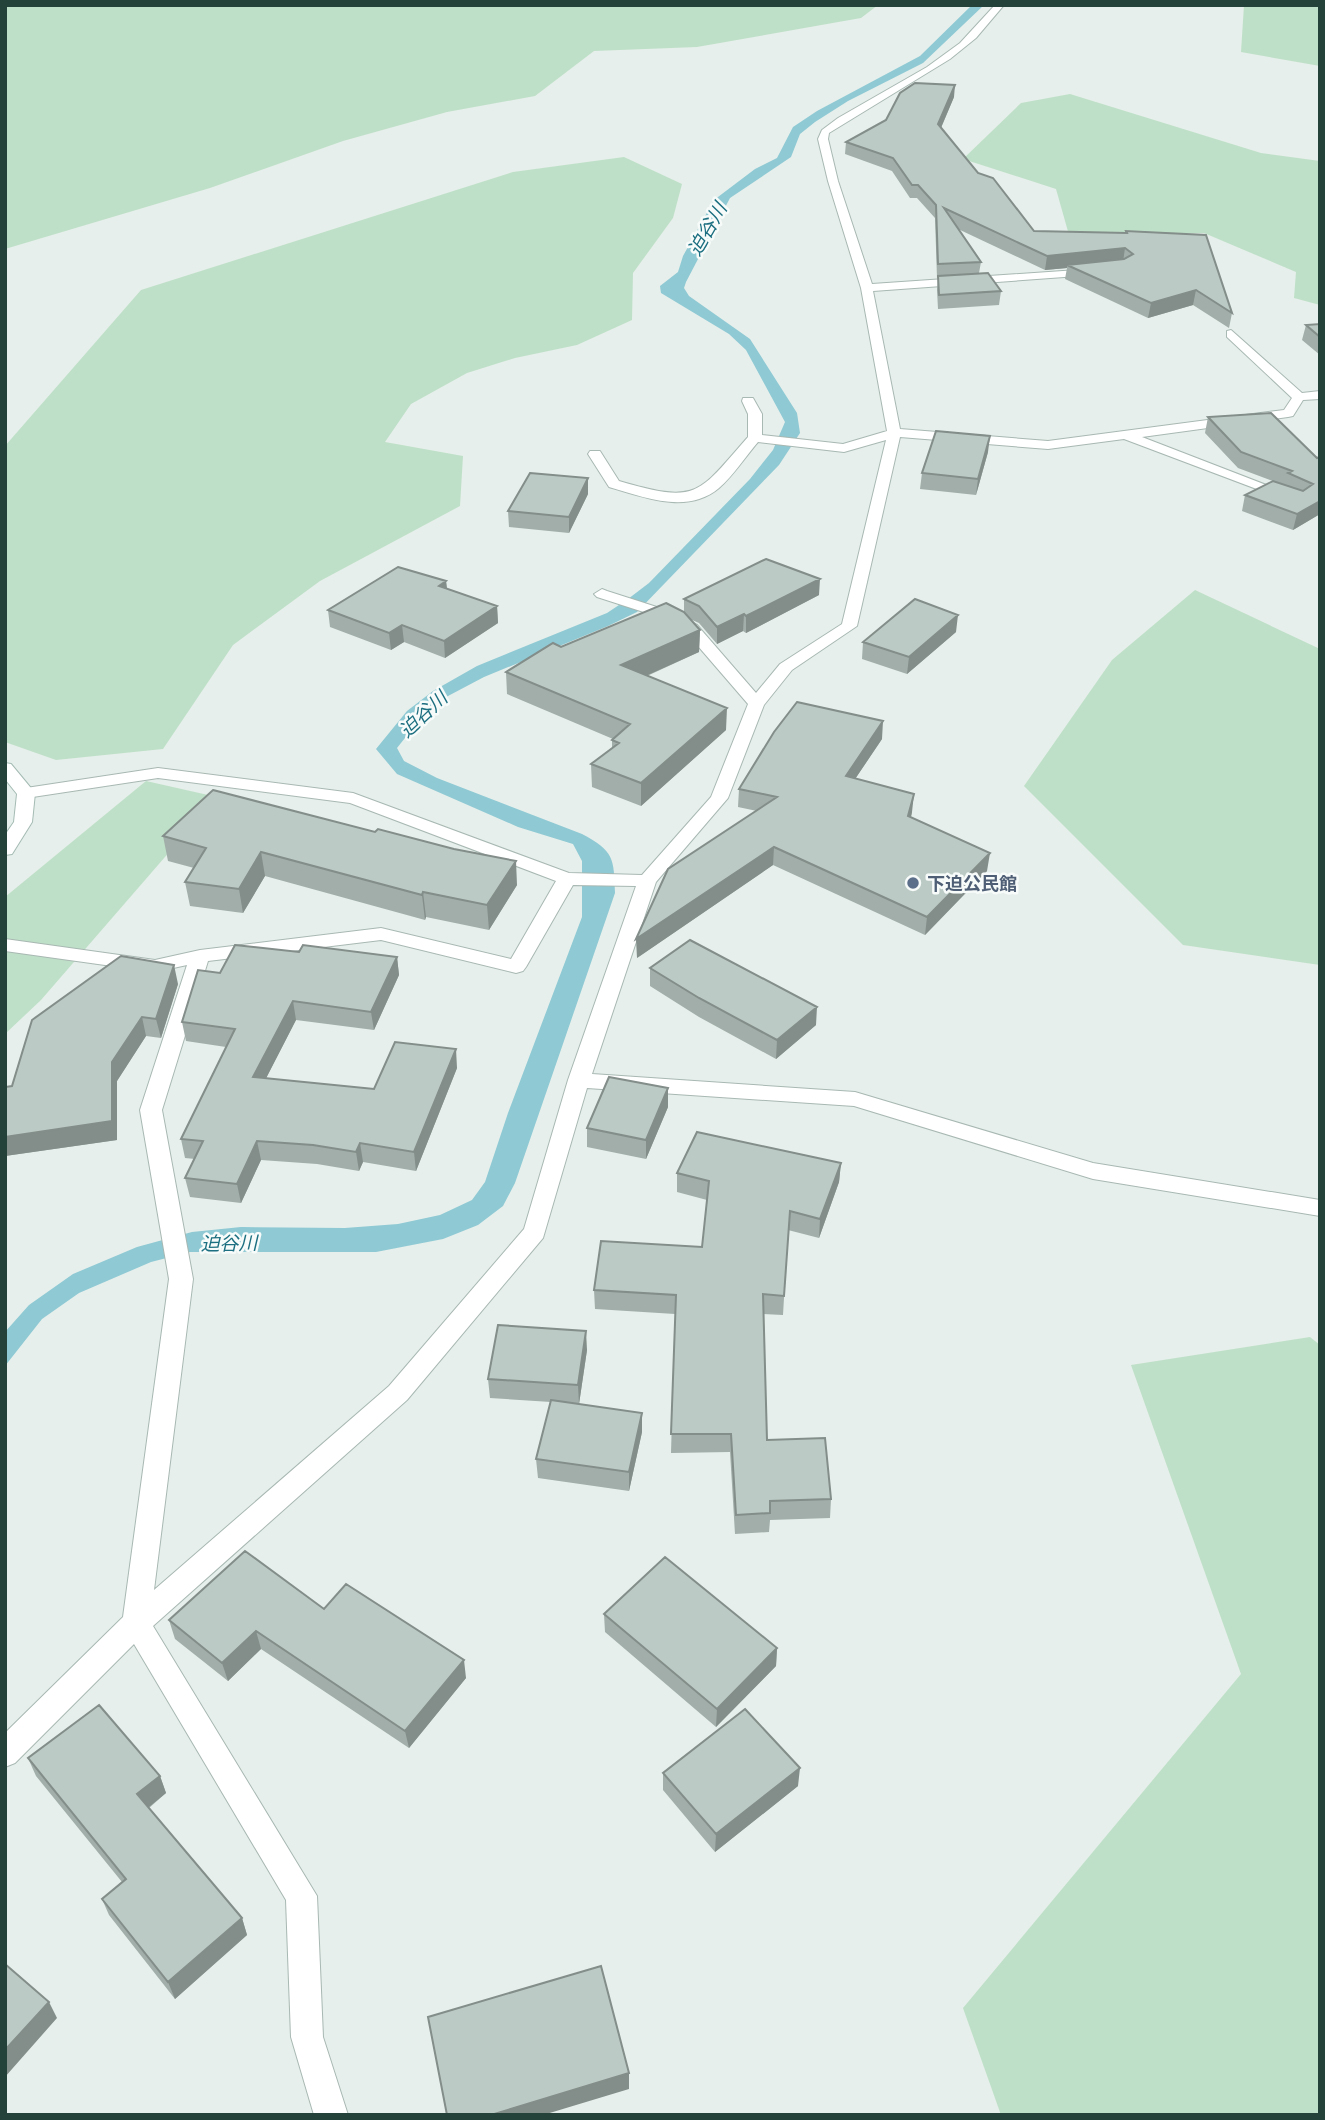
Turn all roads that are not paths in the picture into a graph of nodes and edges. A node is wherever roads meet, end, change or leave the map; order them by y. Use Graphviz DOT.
graph roads {
  1 [pos="1000,5"];
  2 [pos="1108,269"];
  3 [pos="867,288"];
  4 [pos="1231,334"];
  5 [pos="1320,395"];
  6 [pos="1298,397"];
  7 [pos="748,401"];
  8 [pos="894,433"];
  9 [pos="1123,434"];
  10 [pos="760,438"];
  11 [pos="595,454"];
  12 [pos="1300,501"];
  13 [pos="609,597"];
  14 [pos="756,704"];
  15 [pos="5,768"];
  16 [pos="26,793"];
  17 [pos="5,850"];
  18 [pos="566,879"];
  19 [pos="647,881"];
  20 [pos="5,944"];
  21 [pos="200,956"];
  22 [pos="579,1080"];
  23 [pos="1320,1208"];
  24 [pos="136,1623"];
  25 [pos="5,1753"];
  26 [pos="331,2115"];
  1 -- 3 [label="street"];
  2 -- 3 [label="street"];
  3 -- 8 [label="street"];
  4 -- 6 [label="street"];
  5 -- 6 [label="street"];
  6 -- 9 [label="street"];
  7 -- 10 [label="street"];
  8 -- 9 [label="street"];
  8 -- 10 [label="street"];
  8 -- 14 [label="street"];
  9 -- 12 [label="street"];
  10 -- 11 [label="street"];
  13 -- 14 [label="street"];
  14 -- 19 [label="street"];
  15 -- 16 [label="street"];
  16 -- 17 [label="street"];
  16 -- 18 [label="street"];
  18 -- 19 [label="street"];
  18 -- 21 [label="street"];
  19 -- 22 [label="street"];
  20 -- 21 [label="street"];
  21 -- 24 [label="street"];
  22 -- 23 [label="street"];
  22 -- 24 [label="street"];
  24 -- 25 [label="street"];
  24 -- 26 [label="street"];
}
